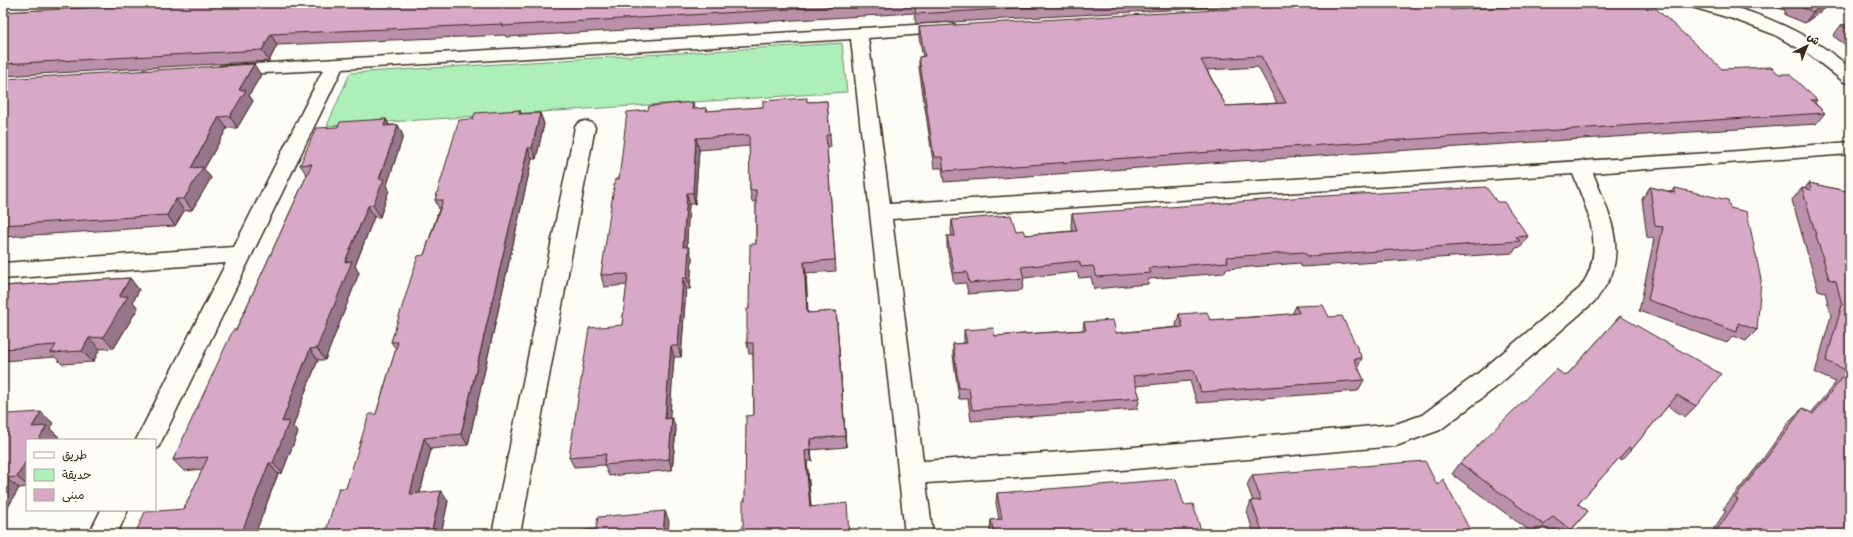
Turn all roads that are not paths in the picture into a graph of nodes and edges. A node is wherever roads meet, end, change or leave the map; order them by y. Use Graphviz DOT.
graph roads {
  1 [pos="1698,3"];
  2 [pos="962,28"];
  3 [pos="859,33"];
  4 [pos="335,64"];
  5 [pos="209,71"];
  6 [pos="1850,78"];
  7 [pos="585,127"];
  8 [pos="1850,148"];
  9 [pos="1581,168"];
  10 [pos="881,212"];
  11 [pos="242,254"];
  12 [pos="3,271"];
  13 [pos="150,439"];
  14 [pos="912,473"];
  15 [pos="114,511"];
  16 [pos="103,534"];
  17 [pos="506,534"];
  18 [pos="919,534"];
  1 -- 6 [label="street"];
  2 -- 3 [label="street"];
  3 -- 4 [label="street"];
  3 -- 10 [label="street"];
  4 -- 5 [label="street"];
  4 -- 11 [label="street"];
  7 -- 17 [label="street"];
  8 -- 9 [label="street"];
  9 -- 10 [label="street"];
  9 -- 14 [label="street"];
  10 -- 14 [label="street"];
  11 -- 12 [label="street"];
  11 -- 13 [label="street"];
  14 -- 18 [label="street"];
  15 -- 16 [label="street"];
}
